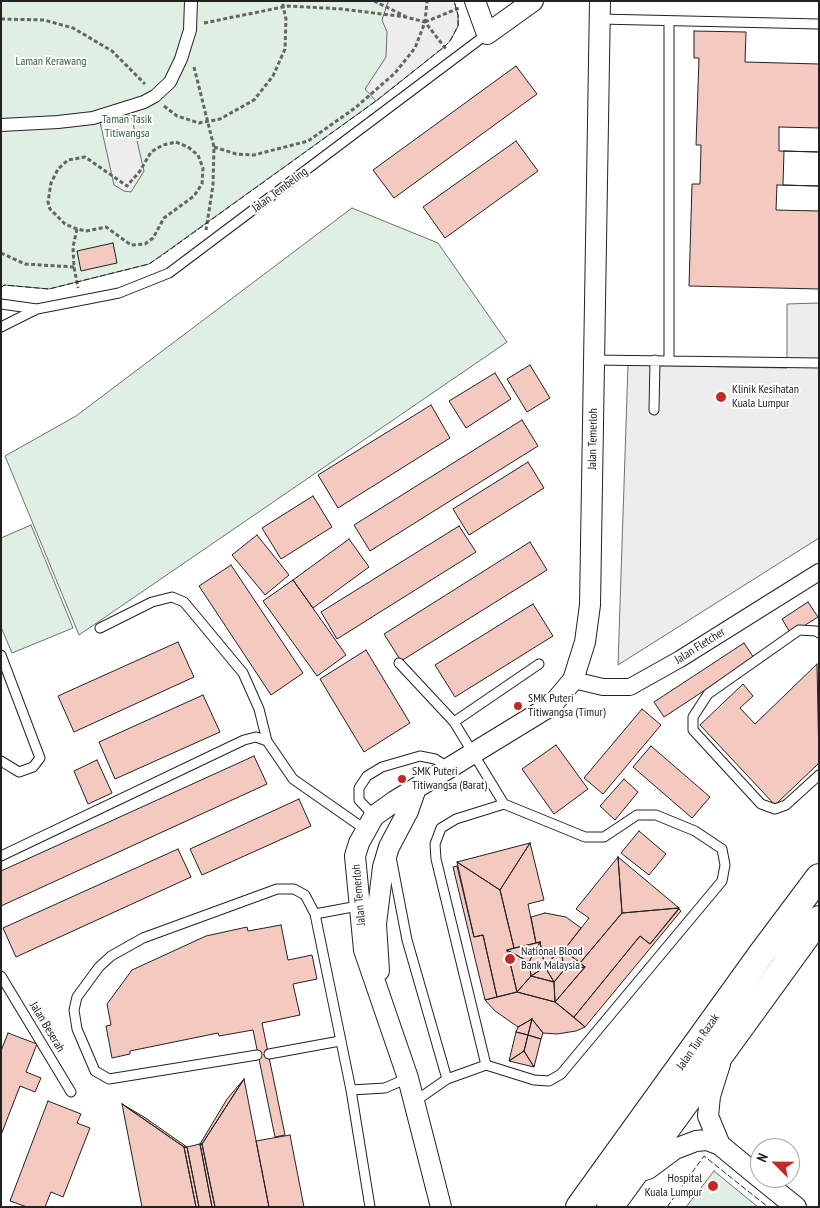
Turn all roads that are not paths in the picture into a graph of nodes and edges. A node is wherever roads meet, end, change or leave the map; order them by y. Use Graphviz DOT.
graph roads {
  1 [pos="191,1"];
  2 [pos="533,1"];
  3 [pos="469,4"];
  4 [pos="600,10"];
  5 [pos="669,21"];
  6 [pos="819,24"];
  7 [pos="487,34"];
  8 [pos="1,125"];
  9 [pos="1,304"];
  10 [pos="37,310"];
  11 [pos="1,327"];
  12 [pos="594,360"];
  13 [pos="655,360"];
  14 [pos="669,360"];
  15 [pos="819,363"];
  16 [pos="654,410"];
  17 [pos="819,572"];
  18 [pos="100,628"];
  19 [pos="819,633"];
  20 [pos="2,658"];
  21 [pos="399,663"];
  22 [pos="539,664"];
  23 [pos="573,680"];
  24 [pos="454,722"];
  25 [pos="267,740"];
  26 [pos="473,754"];
  27 [pos="1,761"];
  28 [pos="450,769"];
  29 [pos="819,775"];
  30 [pos="415,791"];
  31 [pos="504,804"];
  32 [pos="370,824"];
  33 [pos="391,842"];
  34 [pos="1,856"];
  35 [pos="819,877"];
  36 [pos="358,906"];
  37 [pos="315,914"];
  38 [pos="819,919"];
  39 [pos="1,976"];
  40 [pos="380,993"];
  41 [pos="732,1036"];
  42 [pos="340,1041"];
  43 [pos="268,1054"];
  44 [pos="257,1055"];
  45 [pos="486,1065"];
  46 [pos="408,1078"];
  47 [pos="447,1079"];
  48 [pos="351,1090"];
  49 [pos="71,1092"];
  50 [pos="414,1102"];
  51 [pos="720,1145"];
  52 [pos="750,1170"];
  53 [pos="635,1173"];
  54 [pos="772,1188"];
  55 [pos="370,1207"];
  56 [pos="441,1207"];
  57 [pos="579,1207"];
  58 [pos="610,1207"];
  59 [pos="796,1207"];
  1 -- 8 [label="street"];
  2 -- 7 [label="street, Jalan Tembeling"];
  3 -- 7 [label="street"];
  4 -- 5 [label="lane"];
  4 -- 12 [label="street, Jalan Temerloh"];
  5 -- 6 [label="lane"];
  5 -- 14 [label="lane"];
  7 -- 10 [label="lane, Jalan Tembeling"];
  9 -- 10 [label="lane"];
  10 -- 11 [label="lane, Jalan Tembeling"];
  12 -- 13 [label="lane"];
  12 -- 23 [label="street, Jalan Temerloh"];
  13 -- 14 [label="lane"];
  13 -- 16 [label="lane"];
  14 -- 15 [label="lane"];
  17 -- 23 [label="street, Jalan Fletcher"];
  18 -- 25 [label="lane"];
  19 -- 29 [label="lane"];
  20 -- 27 [label="lane"];
  21 -- 24 [label="lane"];
  22 -- 24 [label="lane"];
  23 -- 26 [label="street, Jalan Temerloh"];
  24 -- 26 [label="lane"];
  25 -- 32 [label="lane"];
  25 -- 34 [label="lane"];
  26 -- 28 [label="street, Jalan Temerloh"];
  26 -- 31 [label="lane"];
  28 -- 30 [label="street, Jalan Temerloh"];
  28 -- 32 [label="lane"];
  30 -- 32 [label="street, Jalan Temerloh"];
  30 -- 33 [label="street, Jalan Temerloh"];
  31 -- 45 [label="lane"];
  31 -- 45 [label="lane"];
  32 -- 33 [label="street"];
  32 -- 36 [label="street, Jalan Temerloh"];
  33 -- 40 [label="street, Jalan Temerloh"];
  33 -- 47 [label="lane"];
  35 -- 57 [label="main road, Jalan Tun Razak"];
  36 -- 37 [label="lane"];
  36 -- 40 [label="street, Jalan Temerloh"];
  37 -- 42 [label="lane"];
  37 -- 44 [label="lane"];
  38 -- 41 [label="main road, Jalan Tun Razak"];
  39 -- 49 [label="lane, Jalan Beserah"];
  40 -- 46 [label="street, Jalan Temerloh"];
  41 -- 51 [label="street"];
  41 -- 53 [label="main road, Jalan Tun Razak"];
  42 -- 43 [label="lane"];
  42 -- 48 [label="lane"];
  45 -- 47 [label="lane"];
  46 -- 48 [label="lane"];
  46 -- 50 [label="street, Jalan Temerloh"];
  47 -- 50 [label="lane"];
  48 -- 55 [label="lane"];
  50 -- 56 [label="street, Jalan Temerloh"];
  51 -- 52 [label="street"];
  51 -- 53 [label="street"];
  53 -- 58 [label="main road, Jalan Tun Razak"];
  54 -- 59 [label="street"];
}
